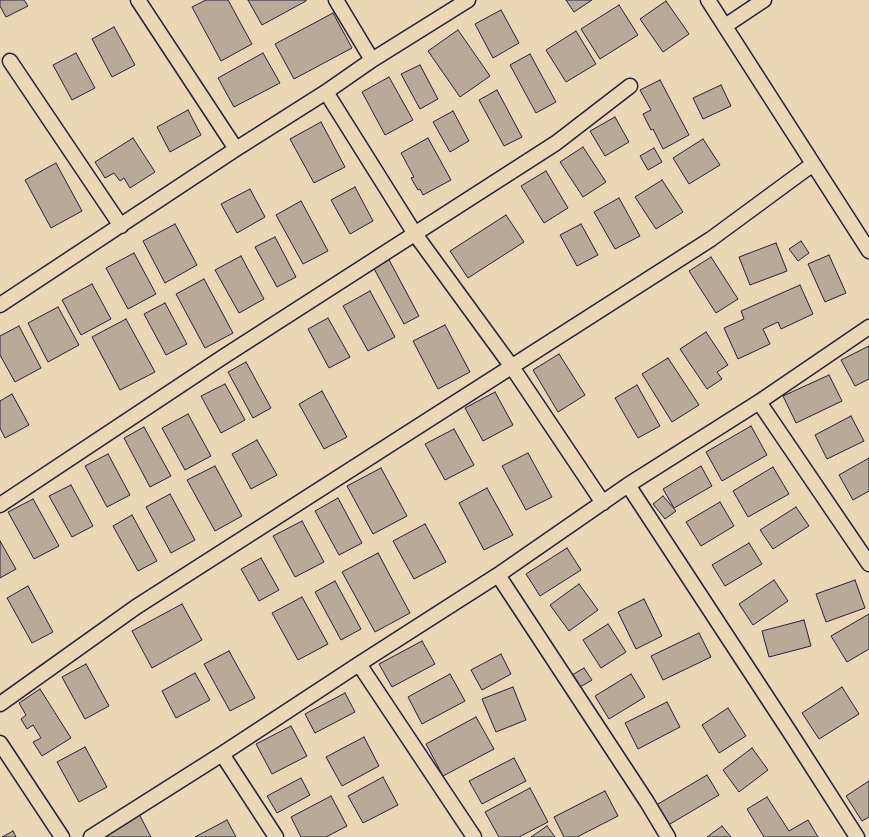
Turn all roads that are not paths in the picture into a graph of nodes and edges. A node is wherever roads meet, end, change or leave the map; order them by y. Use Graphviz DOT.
graph roads {
  1 [pos="138,0"];
  2 [pos="336,0"];
  3 [pos="468,0"];
  4 [pos="708,0"];
  5 [pos="764,0"];
  6 [pos="725,26"];
  7 [pos="372,60"];
  8 [pos="10,61"];
  9 [pos="630,86"];
  10 [pos="326,92"];
  11 [pos="236,149"];
  12 [pos="813,164"];
  13 [pos="121,226"];
  14 [pos="415,234"];
  15 [pos="869,251"];
  16 [pos="0,305"];
  17 [pos="869,327"];
  18 [pos="512,367"];
  19 [pos="759,402"];
  20 [pos="628,485"];
  21 [pos="603,503"];
  22 [pos="0,505"];
  23 [pos="869,564"];
  24 [pos="498,575"];
  25 [pos="359,664"];
  26 [pos="0,704"];
  27 [pos="0,743"];
  28 [pos="222,754"];
  29 [pos="62,837"];
  30 [pos="91,837"];
  31 [pos="276,837"];
  32 [pos="474,837"];
  33 [pos="668,837"];
  34 [pos="857,837"];
  1 -- 11 [label="street"];
  2 -- 7 [label="street"];
  3 -- 7 [label="street"];
  4 -- 6 [label="street"];
  5 -- 6 [label="street"];
  6 -- 12 [label="street"];
  7 -- 10 [label="street"];
  8 -- 13 [label="street"];
  9 -- 14 [label="street"];
  10 -- 11 [label="street"];
  10 -- 14 [label="street"];
  11 -- 13 [label="street"];
  12 -- 15 [label="street"];
  12 -- 18 [label="street"];
  13 -- 16 [label="street"];
  14 -- 18 [label="street"];
  14 -- 22 [label="street"];
  17 -- 19 [label="street"];
  18 -- 21 [label="street"];
  18 -- 26 [label="street"];
  19 -- 20 [label="street"];
  19 -- 23 [label="street"];
  20 -- 21 [label="street"];
  20 -- 34 [label="street"];
  21 -- 24 [label="street"];
  24 -- 25 [label="street"];
  24 -- 33 [label="street"];
  25 -- 28 [label="street"];
  25 -- 32 [label="street"];
  27 -- 29 [label="street"];
  28 -- 30 [label="street"];
  28 -- 31 [label="street"];
}
